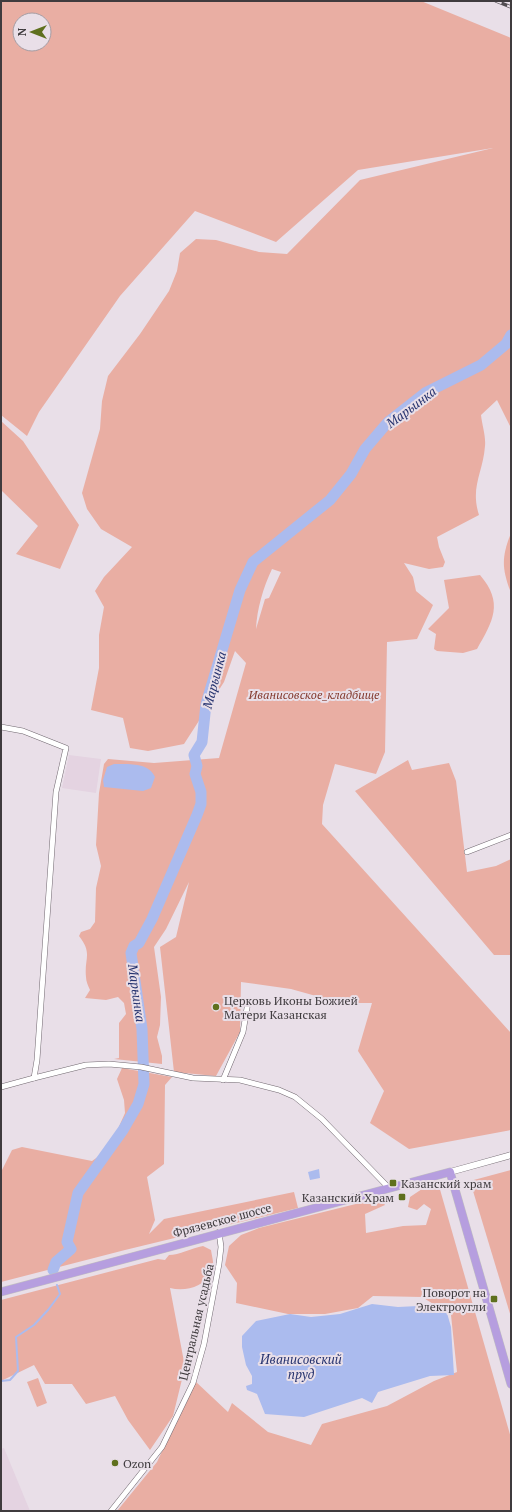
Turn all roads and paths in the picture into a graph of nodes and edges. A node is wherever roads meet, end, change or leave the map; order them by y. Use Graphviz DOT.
graph roads {
  1 [pos="1,727"];
  2 [pos="511,835"];
  3 [pos="467,852"];
  4 [pos="248,1002"];
  5 [pos="34,1078"];
  6 [pos="223,1080"];
  7 [pos="1,1087"];
  8 [pos="511,1156"];
  9 [pos="450,1172"];
  10 [pos="390,1188"];
  11 [pos="219,1232"];
  12 [pos="1,1292"];
  13 [pos="511,1384"];
  14 [pos="111,1511"];
  1 -- 5 [label="street"];
  2 -- 3 [label="street"];
  4 -- 6 [label="street"];
  5 -- 6 [label="street"];
  5 -- 7 [label="street"];
  6 -- 10 [label="street"];
  8 -- 9 [label="street"];
  9 -- 10 [label="highway, Фрязевское шоссе"];
  9 -- 13 [label="highway"];
  10 -- 11 [label="highway, Фрязевское шоссе"];
  11 -- 12 [label="highway, Фрязевское шоссе"];
  11 -- 14 [label="street, Центральная усадьба"];
}
